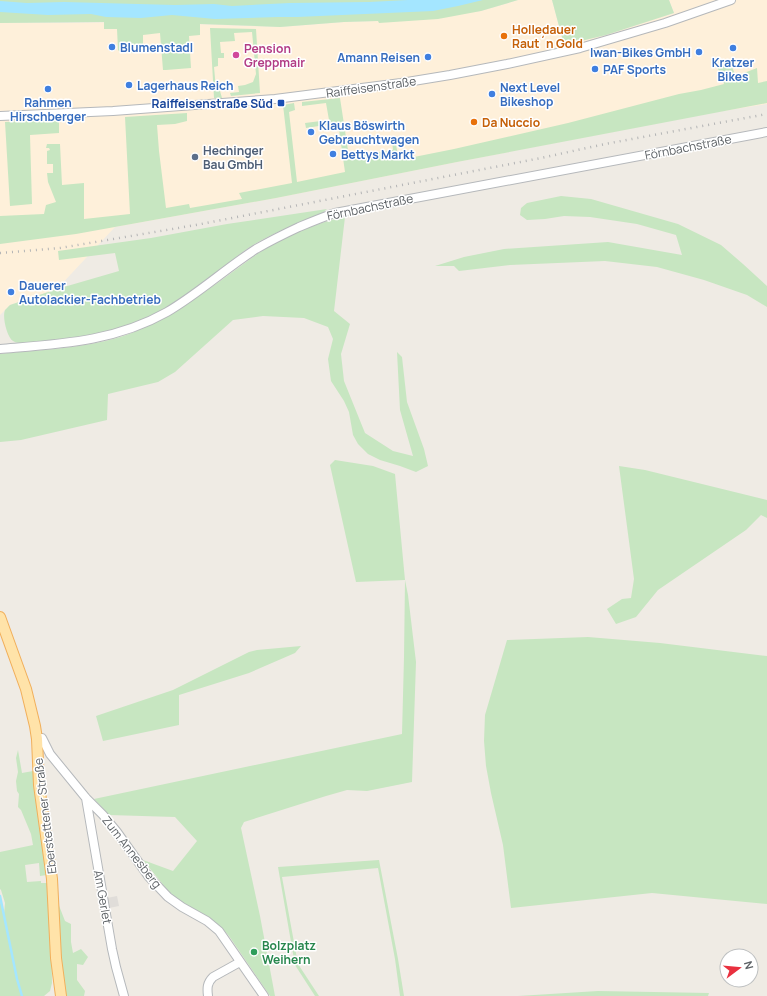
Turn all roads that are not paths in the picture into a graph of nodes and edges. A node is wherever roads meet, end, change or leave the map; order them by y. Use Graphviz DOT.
graph roads {
  1 [pos="731,0"];
  2 [pos="0,116"];
  3 [pos="767,132"];
  4 [pos="0,349"];
  5 [pos="0,617"];
  6 [pos="37,739"];
  7 [pos="86,798"];
  8 [pos="240,962"];
  9 [pos="62,996"];
  10 [pos="124,996"];
  11 [pos="208,996"];
  12 [pos="264,996"];
  1 -- 2 [label="street, Raiffeisenstraße"];
  3 -- 4 [label="street, Förnbachstraße"];
  5 -- 6 [label="main road, Eberstettener Straße"];
  6 -- 7 [label="street, Zum Annesberg"];
  6 -- 9 [label="main road, Eberstettener Straße"];
  7 -- 8 [label="street, Zum Annesberg"];
  7 -- 10 [label="street, Am Gerlet"];
  8 -- 11 [label="street"];
  8 -- 12 [label="street, Zum Annesberg"];
}
